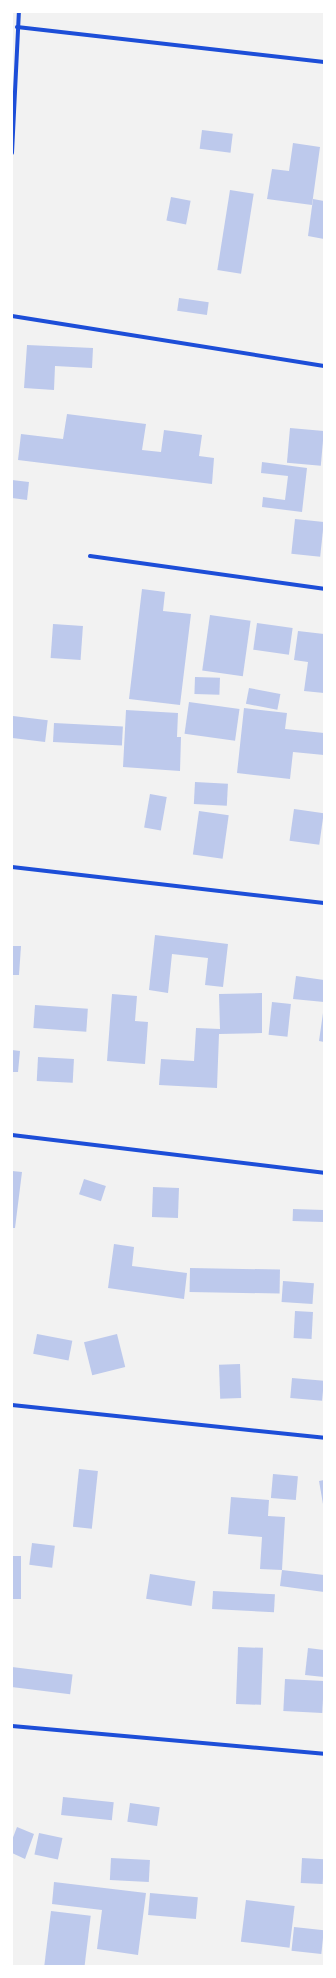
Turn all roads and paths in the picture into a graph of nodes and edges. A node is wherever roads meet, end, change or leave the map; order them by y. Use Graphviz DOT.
graph roads {
  1 [pos="19,12"];
  2 [pos="17,27"];
  3 [pos="324,62"];
  4 [pos="12,153"];
  5 [pos="12,316"];
  6 [pos="324,366"];
  7 [pos="90,556"];
  8 [pos="324,589"];
  9 [pos="12,867"];
  10 [pos="324,902"];
  11 [pos="12,1135"];
  12 [pos="324,1173"];
  13 [pos="12,1405"];
  14 [pos="324,1438"];
  15 [pos="12,1726"];
  16 [pos="324,1754"];
  1 -- 2 [label="street"];
  2 -- 3 [label="street"];
  2 -- 4 [label="street"];
  5 -- 6 [label="street"];
  7 -- 8 [label="street"];
  9 -- 10 [label="street"];
  11 -- 12 [label="street"];
  13 -- 14 [label="street"];
  15 -- 16 [label="street"];
}
